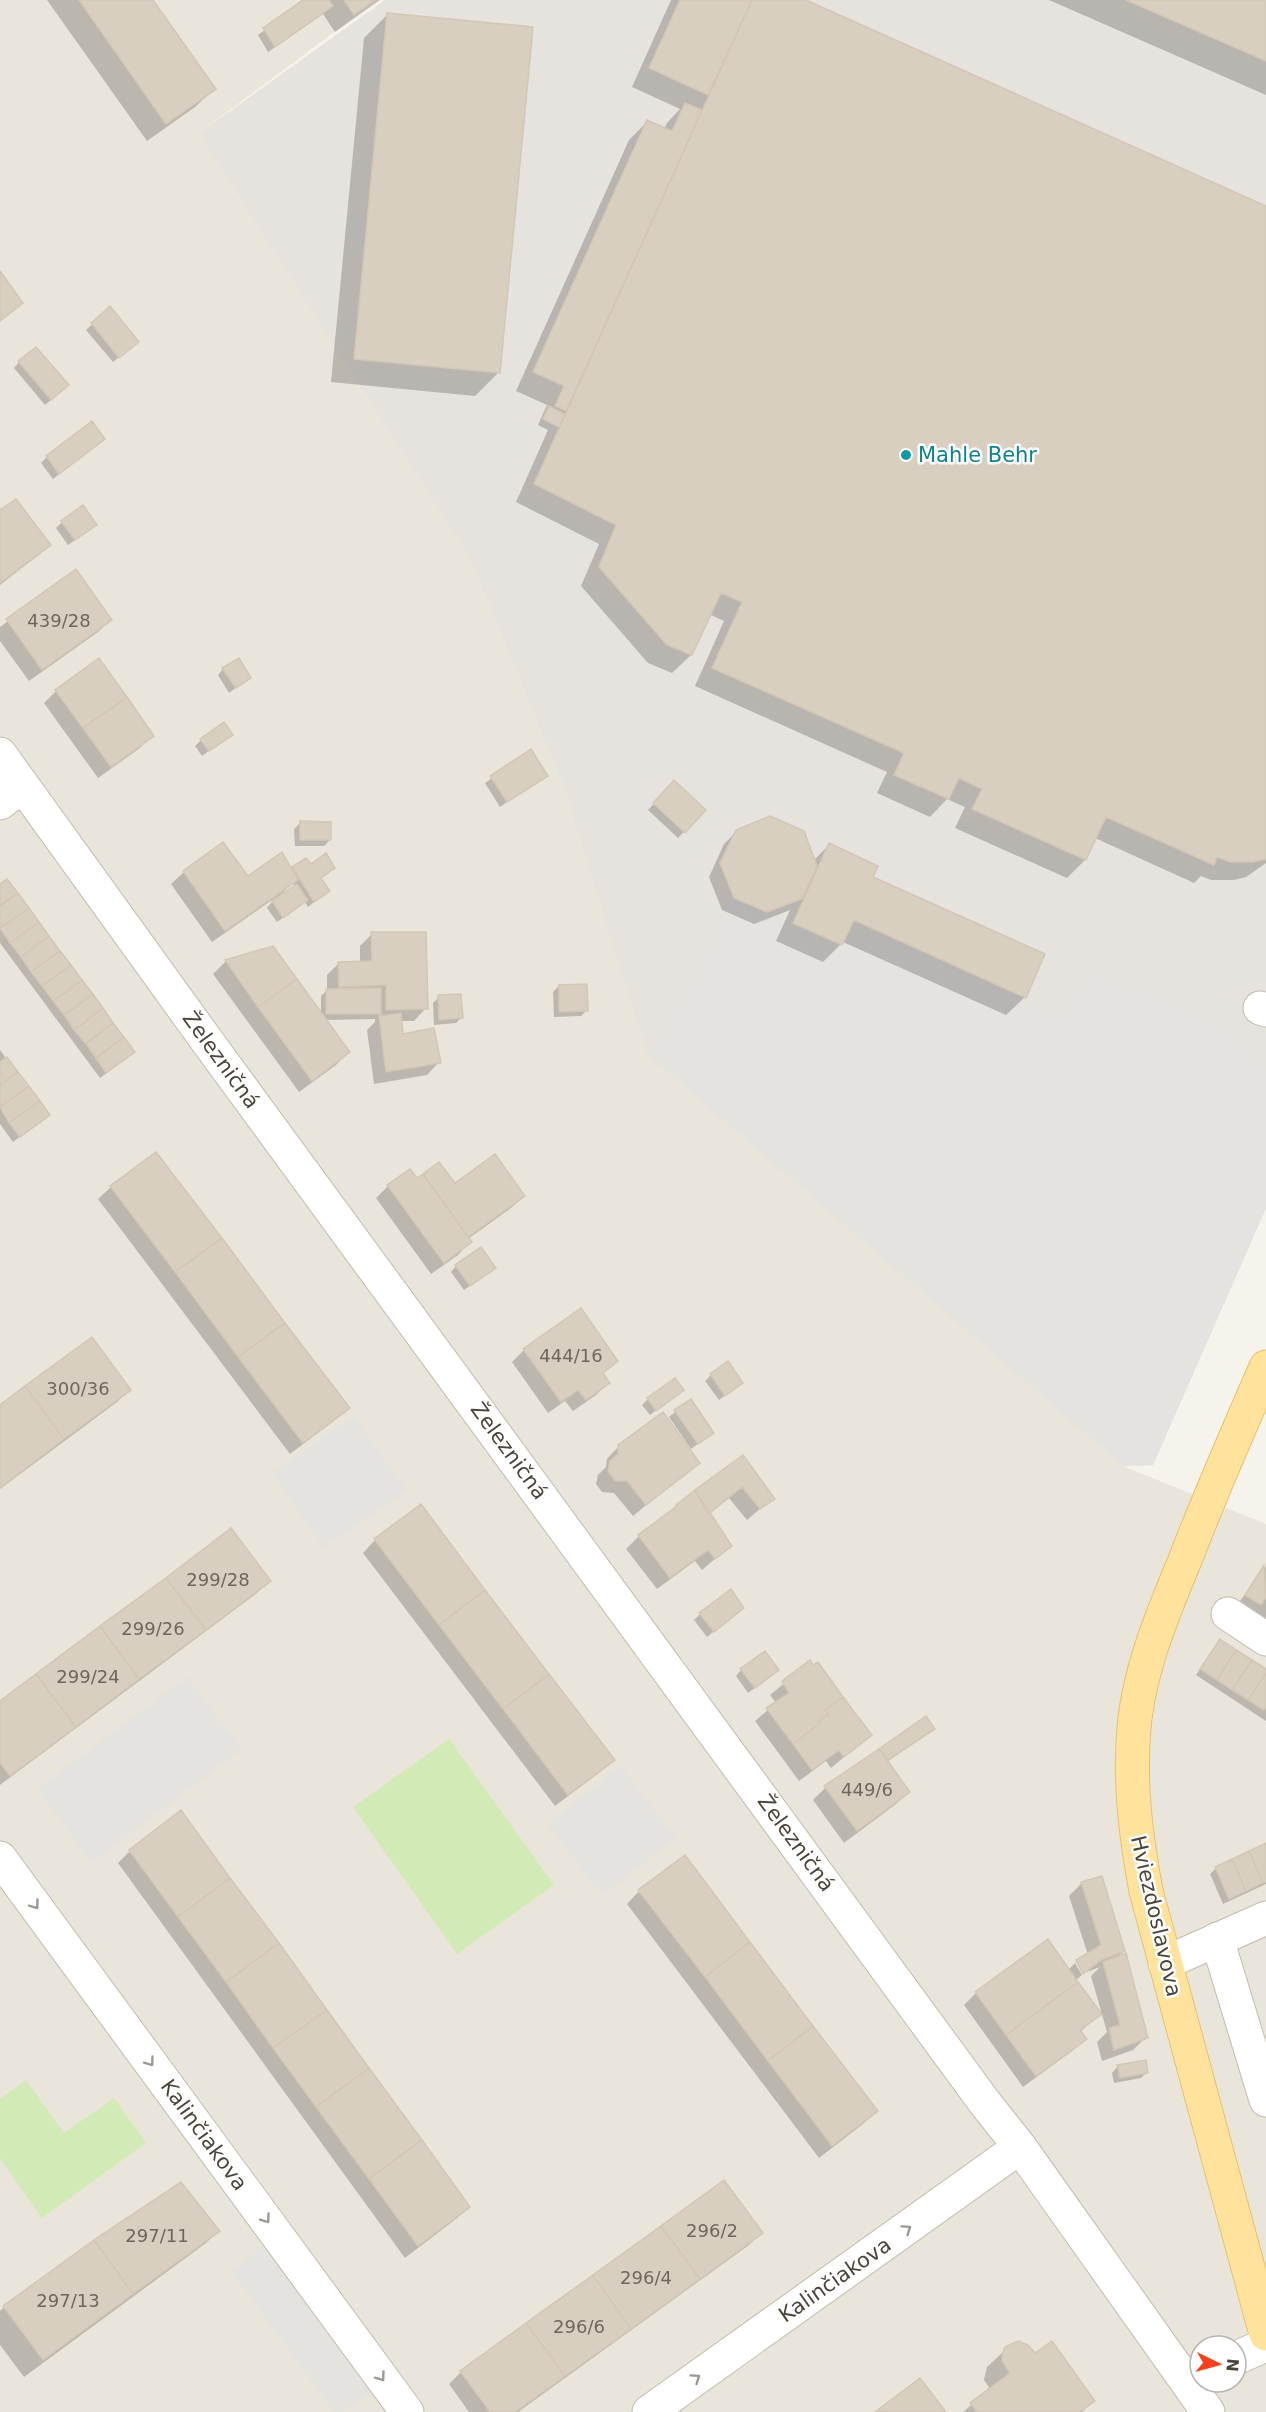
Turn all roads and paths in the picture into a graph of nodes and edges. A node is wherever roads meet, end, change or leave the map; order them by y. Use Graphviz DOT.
graph roads {
  1 [pos="0,754"];
  2 [pos="11,794"];
  3 [pos="1266,1367"];
  4 [pos="1228,1614"];
  5 [pos="1266,1639"];
  6 [pos="0,1858"];
  7 [pos="1266,1918"];
  8 [pos="1217,1940"];
  9 [pos="1165,1963"];
  10 [pos="1266,2100"];
  11 [pos="1020,2147"];
  12 [pos="1261,2294"];
  13 [pos="1266,2334"];
  14 [pos="1266,2345"];
  15 [pos="1248,2353"];
  16 [pos="1188,2370"];
  17 [pos="1200,2394"];
  18 [pos="407,2412"];
  19 [pos="649,2412"];
  20 [pos="1208,2412"];
  1 -- 2 [label="street, Železničná"];
  2 -- 11 [label="street, Železničná"];
  3 -- 9 [label="main road, Hviezdoslavova"];
  4 -- 5 [label="street"];
  6 -- 18 [label="street, Kalinčiakova, one-way"];
  7 -- 8 [label="street"];
  8 -- 9 [label="street"];
  8 -- 10 [label="street"];
  9 -- 12 [label="main road, Hviezdoslavova"];
  11 -- 16 [label="street"];
  19 -- 11 [label="street, Kalinčiakova, one-way"];
  12 -- 13 [label="main road, Hviezdoslavova"];
  14 -- 15 [label="street"];
  17 -- 20 [label="street"];
}
